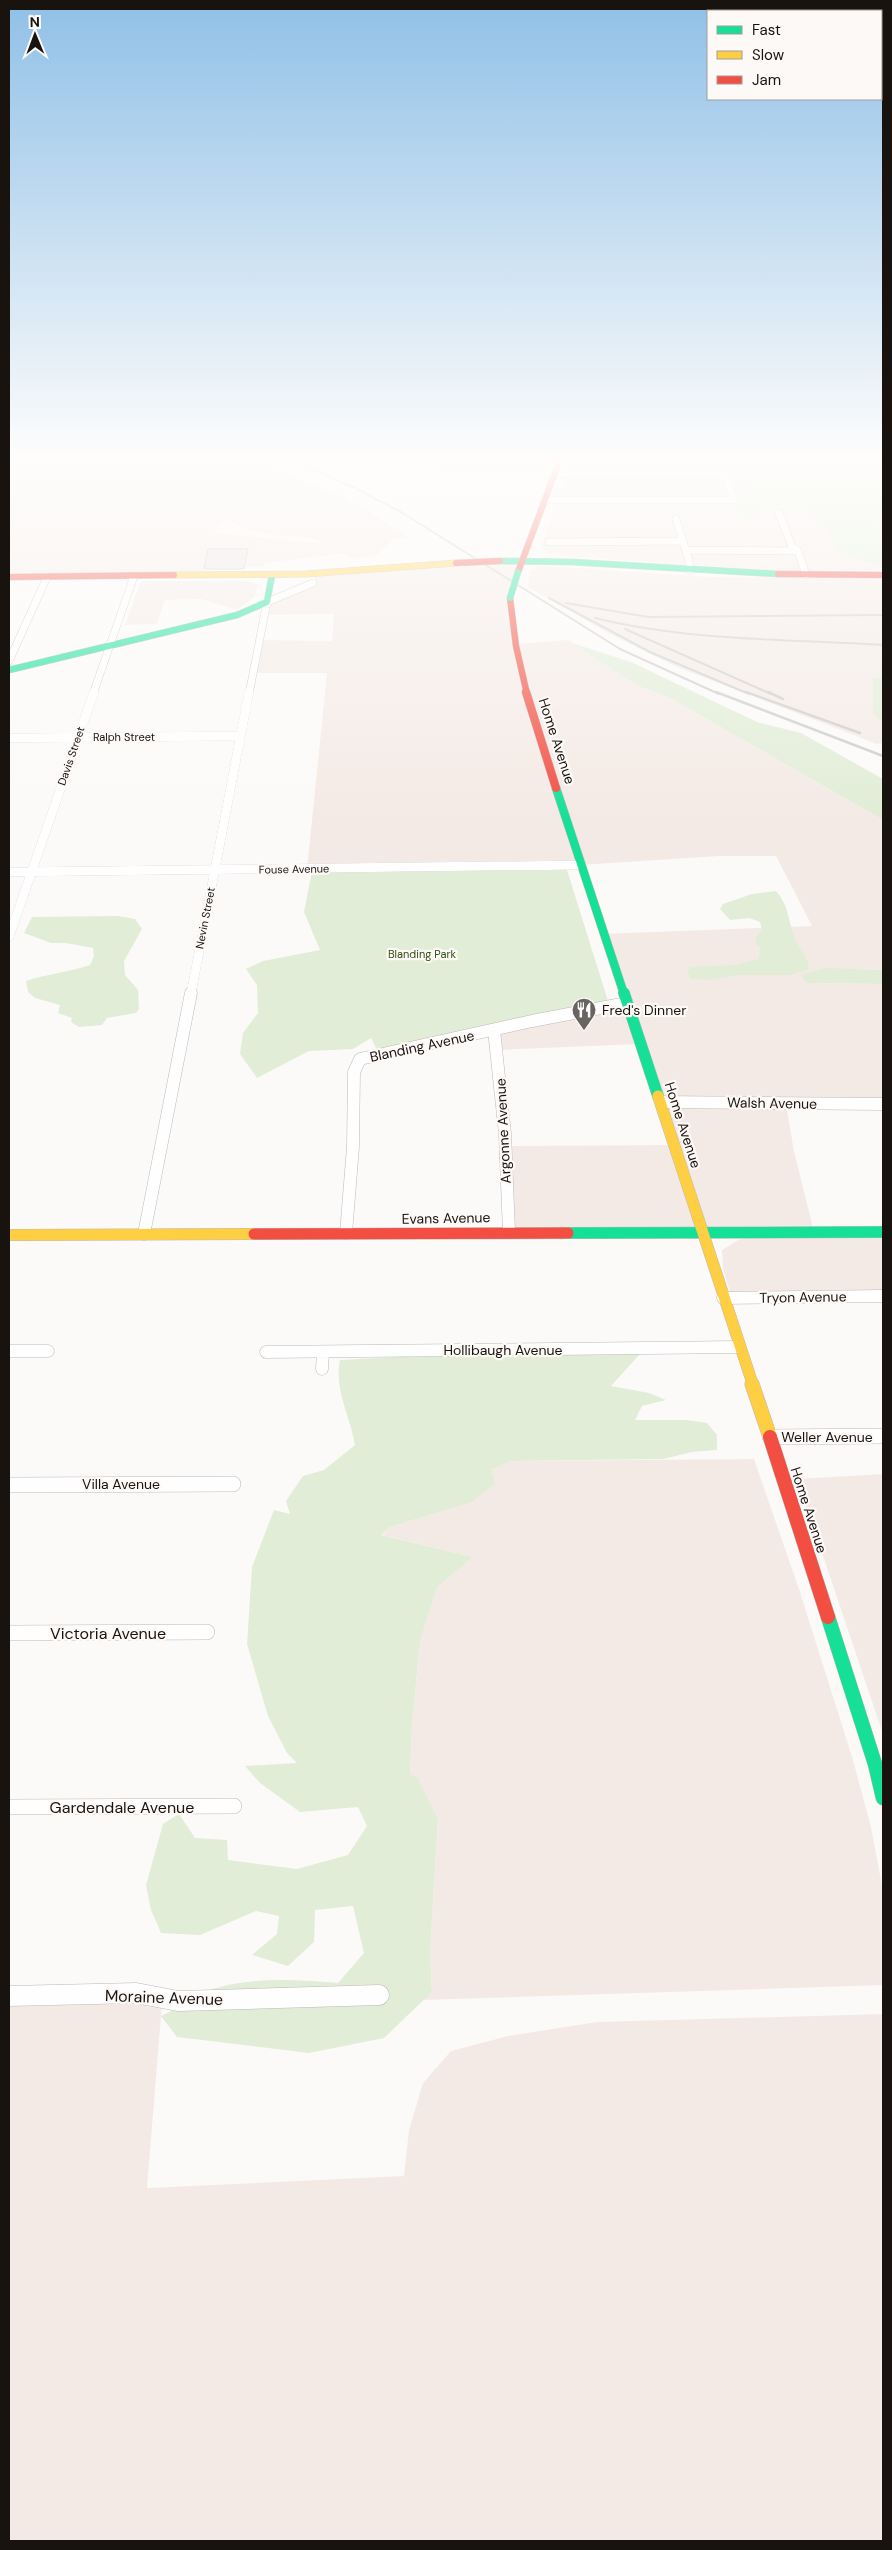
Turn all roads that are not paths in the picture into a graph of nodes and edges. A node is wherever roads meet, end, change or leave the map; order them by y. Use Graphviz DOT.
graph roads {
  1 [pos="45,581"];
  2 [pos="132,581"];
  3 [pos="271,581"];
  4 [pos="515,581"];
  5 [pos="313,583"];
  6 [pos="267,602"];
  7 [pos="110,646"];
  8 [pos="9,662"];
  9 [pos="9,670"];
  10 [pos="240,736"];
  11 [pos="77,737"];
  12 [pos="9,738"];
  13 [pos="580,865"];
  14 [pos="214,870"];
  15 [pos="9,872"];
  16 [pos="30,872"];
  17 [pos="9,937"];
  18 [pos="627,1003"];
  19 [pos="494,1030"];
  20 [pos="660,1102"];
  21 [pos="883,1104"];
  22 [pos="509,1232"];
  23 [pos="703,1232"];
  24 [pos="883,1232"];
  25 [pos="346,1233"];
  26 [pos="144,1234"];
  27 [pos="9,1235"];
  28 [pos="883,1296"];
  29 [pos="723,1298"];
  30 [pos="739,1347"];
  31 [pos="9,1351"];
  32 [pos="48,1351"];
  33 [pos="266,1352"];
  34 [pos="323,1352"];
  35 [pos="322,1369"];
  36 [pos="883,1436"];
  37 [pos="770,1437"];
  38 [pos="233,1484"];
  39 [pos="9,1485"];
  40 [pos="207,1632"];
  41 [pos="9,1633"];
  42 [pos="883,1798"];
  43 [pos="234,1806"];
  44 [pos="9,1807"];
  45 [pos="379,1995"];
  46 [pos="9,1996"];
  1 -- 8 [label="street"];
  2 -- 7 [label="street, Davis Street"];
  3 -- 6 [label="street"];
  4 -- 13 [label="street, Home Avenue, bridge"];
  5 -- 6 [label="street"];
  6 -- 7 [label="street"];
  6 -- 10 [label="street, Nevin Street"];
  7 -- 9 [label="street"];
  7 -- 11 [label="street, Davis Street"];
  10 -- 11 [label="street, Ralph Street"];
  10 -- 14 [label="street, Nevin Street"];
  11 -- 12 [label="street, Ralph Street"];
  11 -- 16 [label="street, Davis Street"];
  13 -- 14 [label="street, Fouse Avenue"];
  13 -- 18 [label="street, Home Avenue"];
  14 -- 16 [label="street, Fouse Avenue"];
  14 -- 26 [label="street, Nevin Street"];
  15 -- 16 [label="street, Fouse Avenue"];
  16 -- 17 [label="street, Davis Street"];
  18 -- 19 [label="street, Blanding Avenue"];
  18 -- 20 [label="street, Home Avenue"];
  19 -- 22 [label="street, Argonne Avenue"];
  19 -- 25 [label="street, Blanding Avenue"];
  20 -- 21 [label="street, Walsh Avenue"];
  20 -- 23 [label="street, Home Avenue"];
  22 -- 23 [label="street, Evans Avenue"];
  22 -- 25 [label="street, Evans Avenue"];
  23 -- 24 [label="street, Evans Avenue"];
  23 -- 29 [label="street, Home Avenue"];
  25 -- 26 [label="street, Evans Avenue"];
  26 -- 27 [label="street, Evans Avenue"];
  28 -- 29 [label="street, Tryon Avenue"];
  29 -- 30 [label="street, Home Avenue"];
  30 -- 34 [label="street, Hollibaugh Avenue"];
  30 -- 37 [label="street, Home Avenue"];
  31 -- 32 [label="street"];
  33 -- 34 [label="street, Hollibaugh Avenue"];
  34 -- 35 [label="street"];
  36 -- 37 [label="street, Weller Avenue"];
  37 -- 42 [label="street, Home Avenue"];
  38 -- 39 [label="street, Villa Avenue"];
  40 -- 41 [label="street, Victoria Avenue"];
  43 -- 44 [label="street, Gardendale Avenue"];
  45 -- 46 [label="street, Moraine Avenue"];
}
